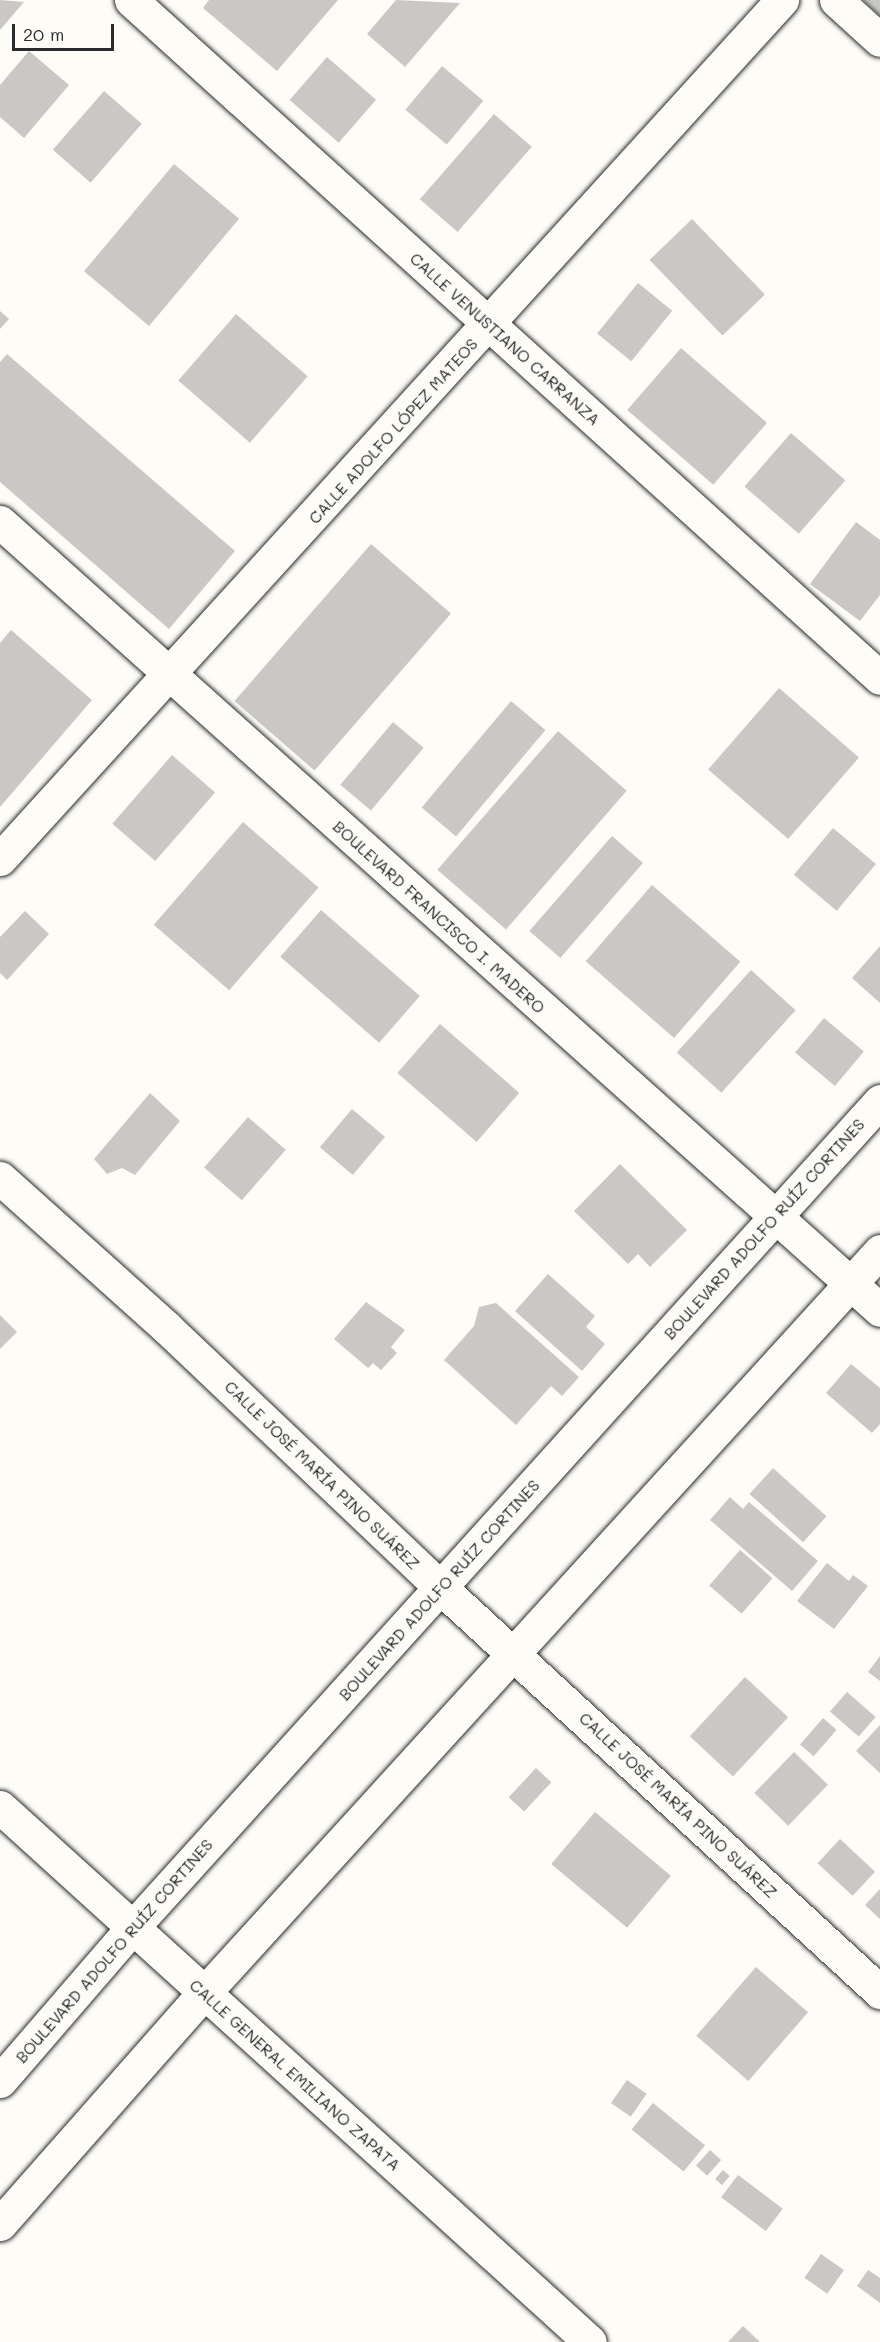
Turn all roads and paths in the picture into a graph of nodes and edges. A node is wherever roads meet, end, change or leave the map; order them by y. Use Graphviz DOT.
graph roads {
  1 [pos="131,0"];
  2 [pos="782,0"];
  3 [pos="836,0"];
  4 [pos="880,40"];
  5 [pos="489,325"];
  6 [pos="0,522"];
  7 [pos="169,676"];
  8 [pos="880,678"];
  9 [pos="0,859"];
  10 [pos="880,1101"];
  11 [pos="0,1178"];
  12 [pos="776,1214"];
  13 [pos="880,1251"];
  14 [pos="851,1283"];
  15 [pos="880,1310"];
  16 [pos="441,1588"];
  17 [pos="514,1653"];
  18 [pos="0,1807"];
  19 [pos="132,1928"];
  20 [pos="880,1992"];
  21 [pos="204,1993"];
  22 [pos="0,2081"];
  23 [pos="0,2224"];
  24 [pos="590,2342"];
  1 -- 5 [label="street, CALLE VENUSTIANO CARRANZA"];
  2 -- 5 [label="street, CALLE ADOLFO LÓPEZ MATEOS"];
  3 -- 4 [label="street"];
  5 -- 7 [label="street, CALLE ADOLFO LÓPEZ MATEOS"];
  5 -- 8 [label="street, CALLE VENUSTIANO CARRANZA"];
  6 -- 7 [label="street, BOULEVARD FRANCISCO I. MADERO"];
  7 -- 9 [label="street, CALLE ADOLFO LÓPEZ MATEOS"];
  7 -- 12 [label="street, BOULEVARD FRANCISCO I. MADERO"];
  10 -- 12 [label="street, BOULEVARD ADOLFO RUÍZ CORTINES"];
  11 -- 16 [label="street, CALLE JOSÉ MARÍA PINO SUÁREZ"];
  12 -- 14 [label="street, BOULEVARD FRANCISCO I. MADERO"];
  12 -- 16 [label="street, BOULEVARD ADOLFO RUÍZ CORTINES"];
  13 -- 14 [label="street"];
  14 -- 15 [label="street, BOULEVARD FRANCISCO I. MADERO"];
  14 -- 17 [label="street"];
  16 -- 17 [label="street, CALLE JOSÉ MARÍA PINO SUÁREZ"];
  16 -- 19 [label="street, BOULEVARD ADOLFO RUÍZ CORTINES"];
  17 -- 20 [label="street, CALLE JOSÉ MARÍA PINO SUÁREZ"];
  17 -- 21 [label="street"];
  18 -- 19 [label="street, CALLE GENERAL EMILIANO ZAPATA"];
  19 -- 21 [label="street, CALLE GENERAL EMILIANO ZAPATA"];
  19 -- 22 [label="street, BOULEVARD ADOLFO RUÍZ CORTINES"];
  21 -- 23 [label="street"];
  21 -- 24 [label="street, CALLE GENERAL EMILIANO ZAPATA"];
}
